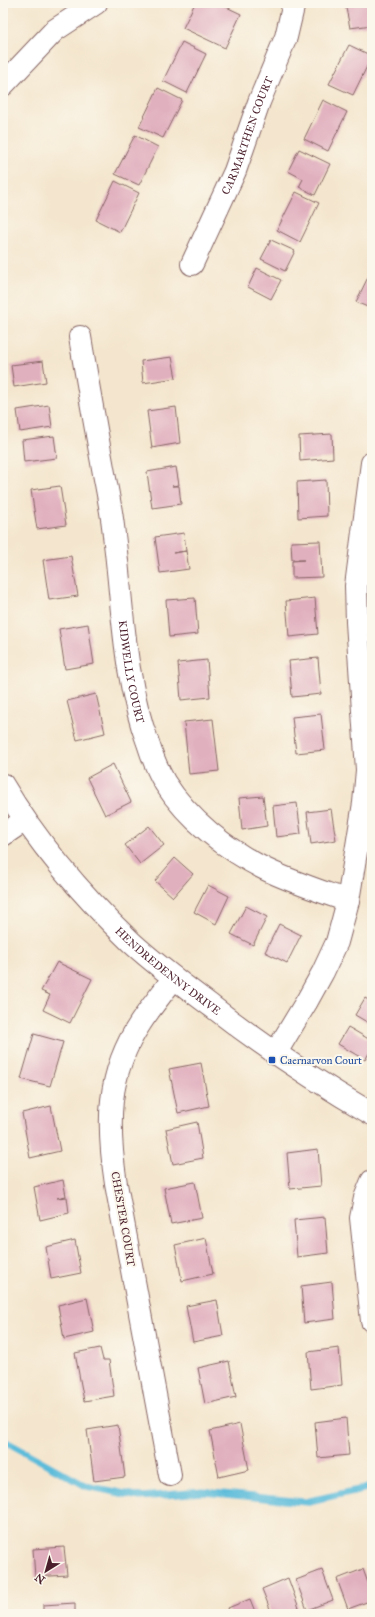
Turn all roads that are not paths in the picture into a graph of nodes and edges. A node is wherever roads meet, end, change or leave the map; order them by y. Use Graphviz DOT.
graph roads {
  1 [pos="96,3"];
  2 [pos="294,3"];
  3 [pos="3,85"];
  4 [pos="192,264"];
  5 [pos="80,337"];
  6 [pos="372,463"];
  7 [pos="3,786"];
  8 [pos="25,820"];
  9 [pos="3,835"];
  10 [pos="348,901"];
  11 [pos="174,978"];
  12 [pos="275,1054"];
  13 [pos="372,1114"];
  14 [pos="372,1181"];
  15 [pos="372,1320"];
  16 [pos="170,1474"];
  1 -- 3 [label="street"];
  2 -- 4 [label="street, CARMARTHEN COURT"];
  5 -- 10 [label="street, KIDWELLY COURT"];
  6 -- 10 [label="street"];
  7 -- 8 [label="street, HENDREDENNY DRIVE"];
  8 -- 9 [label="street"];
  8 -- 11 [label="street, HENDREDENNY DRIVE"];
  10 -- 12 [label="street"];
  11 -- 12 [label="street, HENDREDENNY DRIVE"];
  11 -- 16 [label="street, CHESTER COURT"];
  12 -- 13 [label="street, HENDREDENNY DRIVE"];
  14 -- 15 [label="street"];
}
